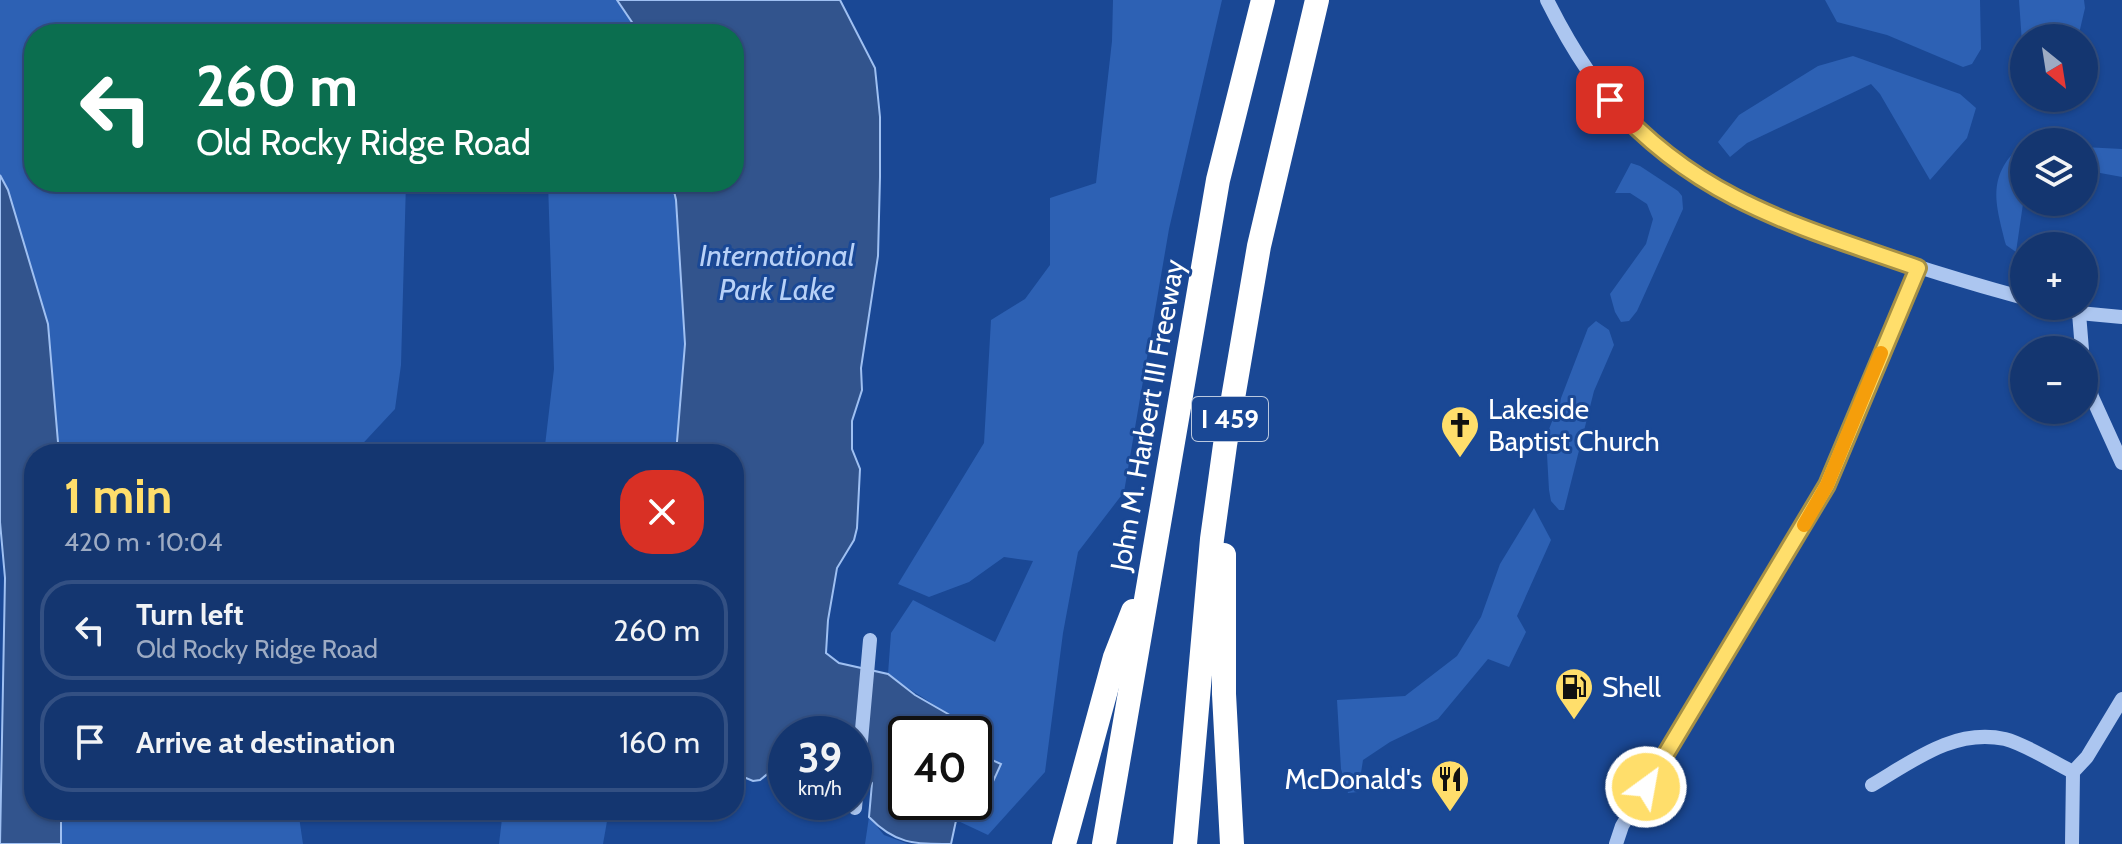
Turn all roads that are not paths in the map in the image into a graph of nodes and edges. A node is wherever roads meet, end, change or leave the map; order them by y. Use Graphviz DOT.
graph roads {
  1 [pos="1263,0"];
  2 [pos="1317,0"];
  3 [pos="1547,0"];
  4 [pos="1918,268"];
  5 [pos="2010,294"];
  6 [pos="2098,315"];
  7 [pos="2122,317"];
  8 [pos="2098,410"];
  9 [pos="1225,445"];
  10 [pos="2122,463"];
  11 [pos="1150,568"];
  12 [pos="870,640"];
  13 [pos="2122,699"];
  14 [pos="863,716"];
  15 [pos="2073,772"];
  16 [pos="1872,785"];
  17 [pos="1064,844"];
  18 [pos="1104,844"];
  19 [pos="1185,844"];
  20 [pos="1232,844"];
  21 [pos="1616,844"];
  22 [pos="2072,844"];
  1 -- 11 [label="highway, John M. Harbert III Freeway / I 459"];
  2 -- 9 [label="highway, I 459"];
  3 -- 4 [label="street"];
  4 -- 5 [label="street"];
  4 -- 21 [label="street"];
  6 -- 7 [label="street"];
  8 -- 10 [label="street"];
  9 -- 19 [label="highway, I 459"];
  9 -- 20 [label="highway"];
  11 -- 17 [label="highway"];
  11 -- 18 [label="highway, John M. Harbert III Freeway / I 459"];
  12 -- 14 [label="street"];
  13 -- 15 [label="street"];
  15 -- 16 [label="street"];
  15 -- 22 [label="street"];
}
